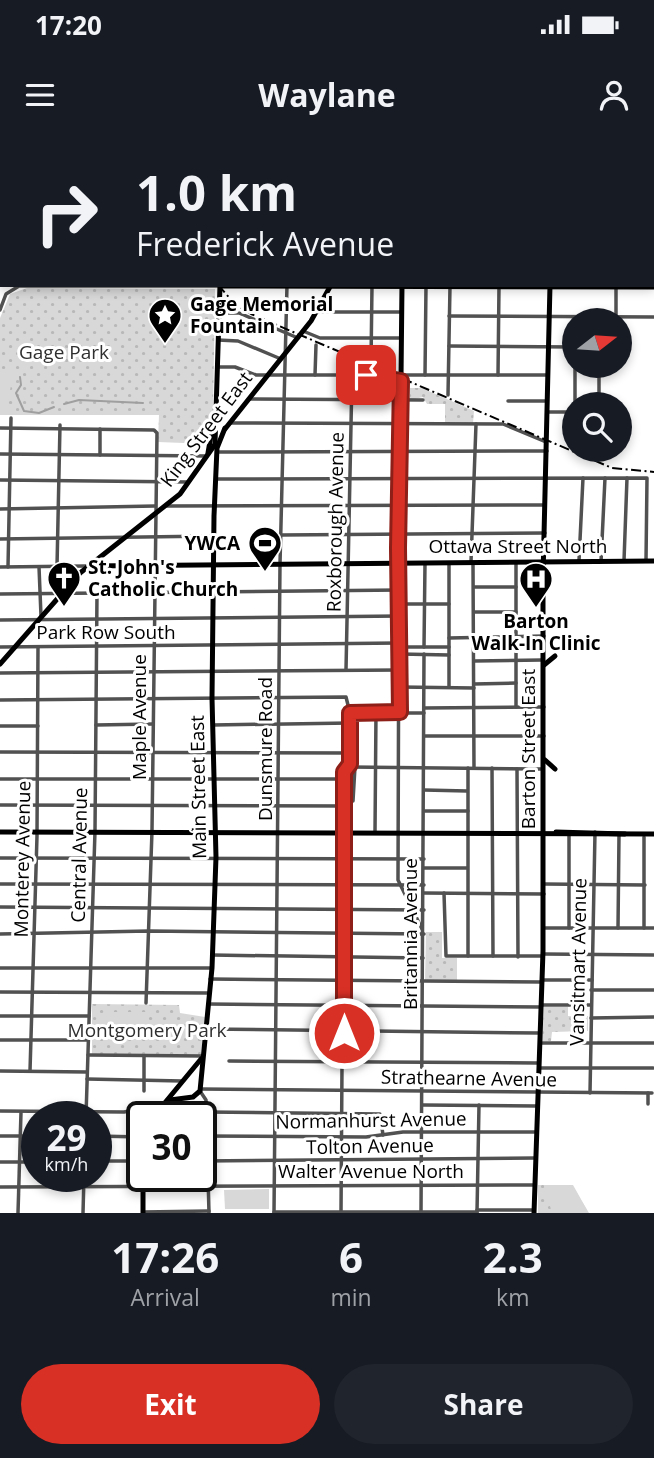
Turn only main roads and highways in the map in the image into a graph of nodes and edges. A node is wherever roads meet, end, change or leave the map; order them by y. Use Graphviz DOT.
graph roads {
  1 [pos="220,287"];
  2 [pos="330,287"];
  3 [pos="402,287"];
  4 [pos="550,287"];
  5 [pos="616,287"];
  6 [pos="654,287"];
  7 [pos="216,408"];
  8 [pos="216,424"];
  9 [pos="226,428"];
  10 [pos="216,449"];
  11 [pos="207,456"];
  12 [pos="214,506"];
  13 [pos="543,561"];
  14 [pos="654,561"];
  15 [pos="399,563"];
  16 [pos="213,565"];
  17 [pos="88,566"];
  18 [pos="0,664"];
  19 [pos="544,759"];
  20 [pos="545,770"];
  21 [pos="216,831"];
  22 [pos="0,832"];
  23 [pos="594,833"];
  24 [pos="544,834"];
  25 [pos="654,834"];
  26 [pos="203,1056"];
  27 [pos="185,1082"];
  28 [pos="200,1088"];
  29 [pos="191,1097"];
  30 [pos="170,1100"];
  31 [pos="143,1192"];
  32 [pos="143,1212"];
  33 [pos="534,1212"];
  1 -- 7 [label="main road, Main Street East"];
  2 -- 9 [label="main road, King Street East"];
  3 -- 15 [label="main road"];
  4 -- 13 [label="main road, Barton Street East"];
  5 -- 6 [label="main road"];
  7 -- 8 [label="main road, Main Street East"];
  7 -- 11 [label="main road"];
  8 -- 9 [label="main road"];
  8 -- 10 [label="main road, Main Street East"];
  9 -- 10 [label="main road, King Street East"];
  10 -- 11 [label="main road, King Street East"];
  10 -- 12 [label="main road, Main Street East"];
  10 -- 12 [label="main road, Main Street East"];
  11 -- 17 [label="main road, King Street East"];
  12 -- 16 [label="main road, Main Street East"];
  13 -- 14 [label="main road, Ottawa Street North"];
  13 -- 15 [label="main road, Ottawa Street North"];
  13 -- 19 [label="main road, Barton Street East"];
  15 -- 16 [label="main road, Ottawa Street North"];
  16 -- 17 [label="main road, Ottawa Street North"];
  16 -- 21 [label="main road, Main Street East"];
  17 -- 18 [label="main road, King Street East"];
  19 -- 20 [label="main road, Barton Street East"];
  19 -- 20 [label="main road"];
  20 -- 24 [label="main road, Barton Street East"];
  21 -- 22 [label="main road"];
  21 -- 24 [label="main road"];
  21 -- 26 [label="main road, Main Street East"];
  23 -- 24 [label="main road"];
  23 -- 24 [label="main road"];
  23 -- 25 [label="main road"];
  24 -- 33 [label="main road, Barton Street East"];
  26 -- 27 [label="main road, Main Street East"];
  26 -- 28 [label="main road, Main Street East"];
  27 -- 28 [label="main road"];
  27 -- 29 [label="main road"];
  27 -- 30 [label="main road, Main Street East"];
  28 -- 29 [label="main road"];
  29 -- 30 [label="main road"];
  31 -- 32 [label="main road"];
}
